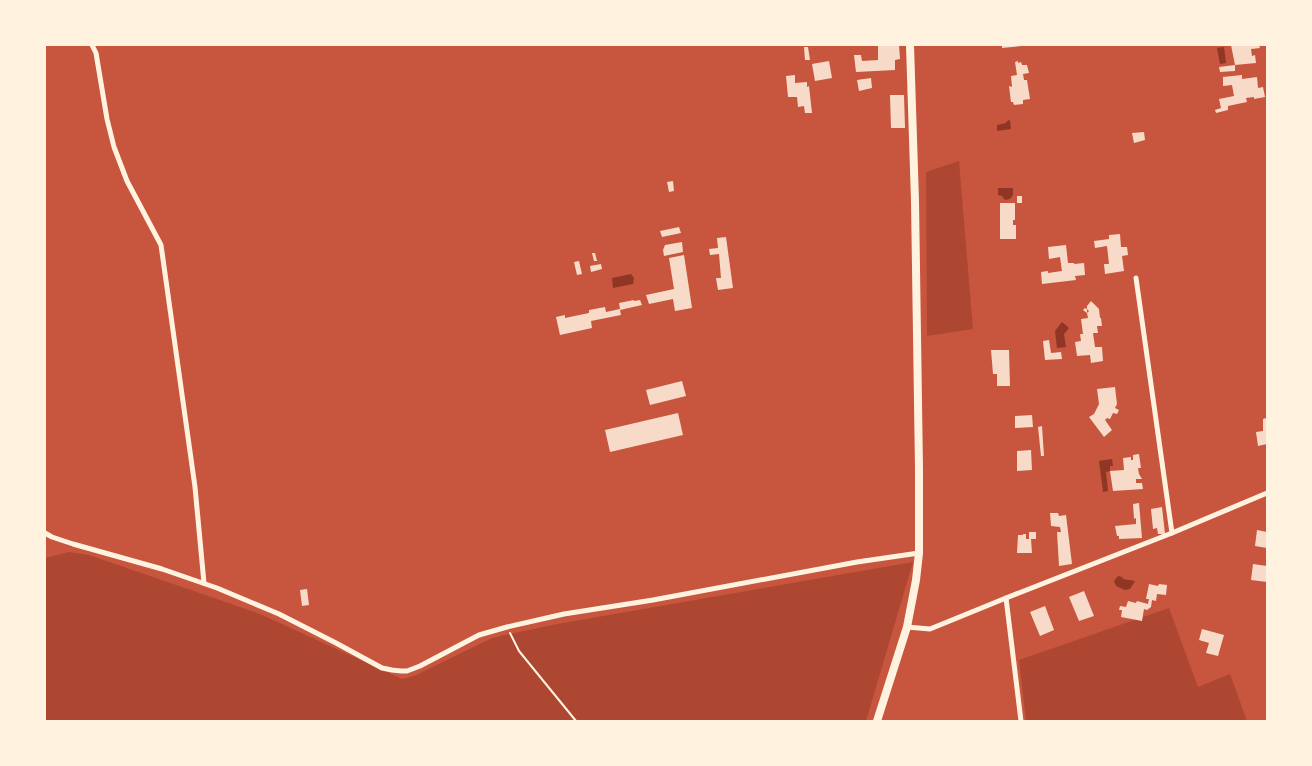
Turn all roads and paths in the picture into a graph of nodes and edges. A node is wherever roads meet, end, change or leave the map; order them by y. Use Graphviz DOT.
graph roads {
  1 [pos="92,45"];
  2 [pos="910,45"];
  3 [pos="1136,278"];
  4 [pos="1267,493"];
  5 [pos="45,533"];
  6 [pos="1172,533"];
  7 [pos="919,553"];
  8 [pos="204,583"];
  9 [pos="1006,598"];
  10 [pos="507,627"];
  11 [pos="907,627"];
  12 [pos="576,721"];
  13 [pos="877,721"];
  14 [pos="1021,721"];
  1 -- 8 [label="street"];
  2 -- 7 [label="street"];
  3 -- 6 [label="street"];
  4 -- 6 [label="street"];
  5 -- 8 [label="street"];
  6 -- 9 [label="street"];
  7 -- 10 [label="street"];
  7 -- 11 [label="street"];
  8 -- 10 [label="street"];
  9 -- 11 [label="street"];
  9 -- 14 [label="street"];
  10 -- 12 [label="path"];
  11 -- 13 [label="street"];
}
